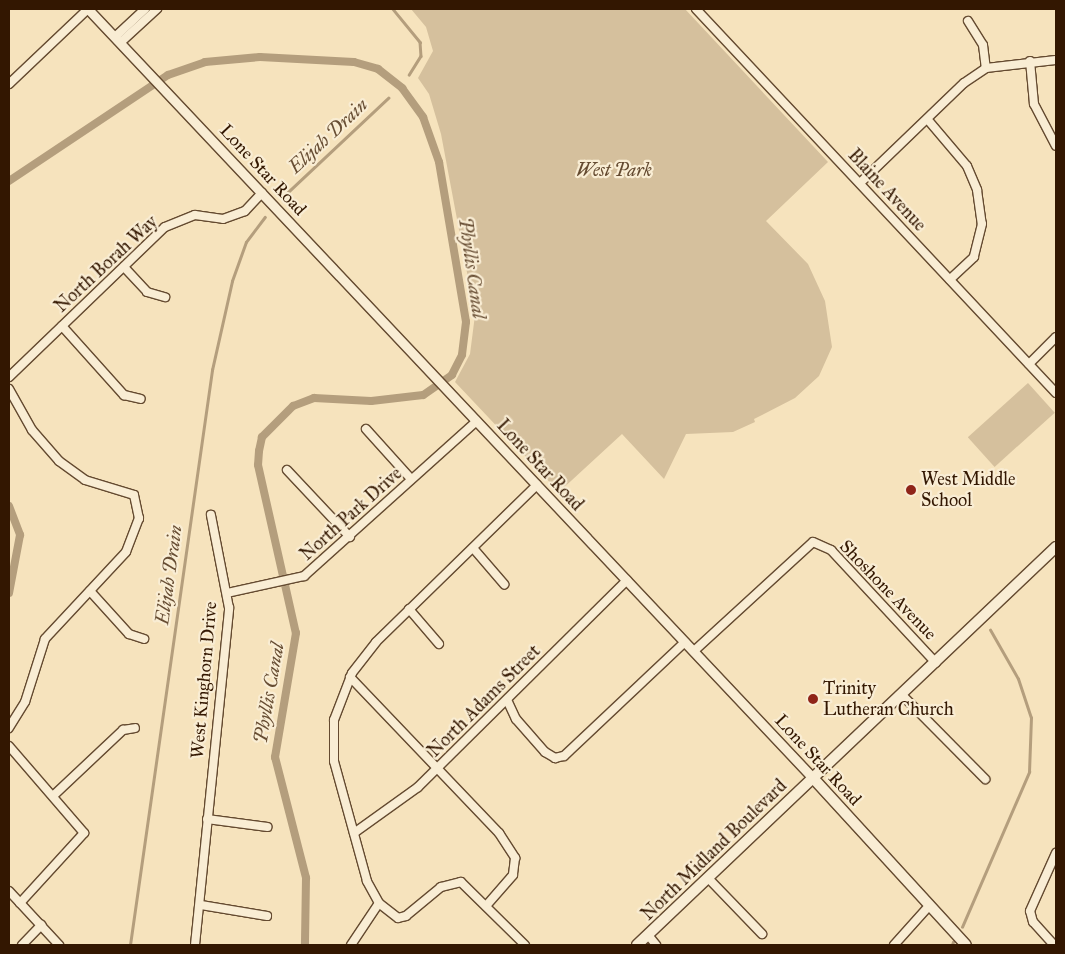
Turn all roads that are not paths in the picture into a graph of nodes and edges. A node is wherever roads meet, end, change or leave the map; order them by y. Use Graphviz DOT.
graph roads {
  1 [pos="88,9"];
  2 [pos="145,9"];
  3 [pos="157,9"];
  4 [pos="696,9"];
  5 [pos="968,21"];
  6 [pos="118,39"];
  7 [pos="1056,60"];
  8 [pos="1030,62"];
  9 [pos="986,68"];
  10 [pos="9,84"];
  11 [pos="928,120"];
  12 [pos="1056,146"];
  13 [pos="860,183"];
  14 [pos="262,192"];
  15 [pos="124,267"];
  16 [pos="950,279"];
  17 [pos="165,297"];
  18 [pos="62,326"];
  19 [pos="1056,337"];
  20 [pos="1029,364"];
  21 [pos="9,377"];
  22 [pos="9,390"];
  23 [pos="1056,392"];
  24 [pos="141,399"];
  25 [pos="477,421"];
  26 [pos="366,429"];
  27 [pos="288,470"];
  28 [pos="411,479"];
  29 [pos="538,485"];
  30 [pos="211,515"];
  31 [pos="350,538"];
  32 [pos="1056,547"];
  33 [pos="473,548"];
  34 [pos="627,580"];
  35 [pos="504,584"];
  36 [pos="90,591"];
  37 [pos="227,594"];
  38 [pos="409,610"];
  39 [pos="144,638"];
  40 [pos="685,642"];
  41 [pos="439,644"];
  42 [pos="694,651"];
  43 [pos="936,663"];
  44 [pos="350,677"];
  45 [pos="903,696"];
  46 [pos="508,702"];
  47 [pos="9,728"];
  48 [pos="135,728"];
  49 [pos="9,746"];
  50 [pos="438,768"];
  51 [pos="813,778"];
  52 [pos="984,779"];
  53 [pos="54,795"];
  54 [pos="207,819"];
  55 [pos="266,828"];
  56 [pos="354,833"];
  57 [pos="1056,853"];
  58 [pos="708,878"];
  59 [pos="9,891"];
  60 [pos="20,903"];
  61 [pos="379,903"];
  62 [pos="201,905"];
  63 [pos="486,906"];
  64 [pos="930,906"];
  65 [pos="267,916"];
  66 [pos="41,925"];
  67 [pos="762,934"];
  68 [pos="648,935"];
  69 [pos="22,945"];
  70 [pos="59,945"];
  71 [pos="195,945"];
  72 [pos="350,945"];
  73 [pos="525,945"];
  74 [pos="637,945"];
  75 [pos="656,945"];
  76 [pos="894,945"];
  77 [pos="966,945"];
  78 [pos="1054,945"];
  1 -- 6 [label="street, Lone Star Road"];
  1 -- 10 [label="street"];
  2 -- 6 [label="street"];
  3 -- 6 [label="street"];
  4 -- 13 [label="street, Blaine Avenue"];
  5 -- 9 [label="street"];
  6 -- 14 [label="street, Lone Star Road"];
  7 -- 8 [label="street"];
  8 -- 9 [label="street"];
  8 -- 12 [label="street"];
  9 -- 11 [label="street"];
  11 -- 13 [label="street"];
  11 -- 16 [label="street"];
  13 -- 16 [label="street, Blaine Avenue"];
  14 -- 15 [label="street, North Borah Way"];
  14 -- 25 [label="street, Lone Star Road"];
  15 -- 17 [label="street"];
  15 -- 18 [label="street, North Borah Way"];
  16 -- 20 [label="street, Blaine Avenue"];
  18 -- 21 [label="street, North Borah Way"];
  18 -- 24 [label="street"];
  19 -- 20 [label="street"];
  20 -- 23 [label="street, Blaine Avenue"];
  22 -- 36 [label="street"];
  25 -- 28 [label="street, North Park Drive"];
  25 -- 29 [label="street, Lone Star Road"];
  26 -- 28 [label="street"];
  27 -- 31 [label="street"];
  28 -- 31 [label="street, North Park Drive"];
  29 -- 33 [label="street"];
  29 -- 34 [label="street, Lone Star Road"];
  30 -- 37 [label="street, West Kinghorn Drive"];
  31 -- 37 [label="street, North Park Drive"];
  32 -- 43 [label="main road, North Midland Boulevard"];
  33 -- 35 [label="street"];
  33 -- 38 [label="street"];
  34 -- 40 [label="street, Lone Star Road"];
  34 -- 46 [label="street, North Adams Street"];
  36 -- 39 [label="street"];
  36 -- 47 [label="street"];
  37 -- 54 [label="street, West Kinghorn Drive"];
  38 -- 41 [label="street"];
  38 -- 44 [label="street"];
  40 -- 42 [label="street, Lone Star Road"];
  40 -- 46 [label="street"];
  42 -- 43 [label="street, Shoshone Avenue"];
  42 -- 51 [label="street, Lone Star Road"];
  43 -- 45 [label="main road, North Midland Boulevard"];
  44 -- 50 [label="street"];
  44 -- 56 [label="street"];
  45 -- 51 [label="main road, North Midland Boulevard"];
  45 -- 52 [label="street"];
  46 -- 50 [label="street, North Adams Street"];
  48 -- 53 [label="street"];
  49 -- 53 [label="street"];
  50 -- 56 [label="street, North Adams Street"];
  50 -- 63 [label="street"];
  51 -- 58 [label="main road, North Midland Boulevard"];
  51 -- 64 [label="main road, Lone Star Road"];
  53 -- 60 [label="street"];
  54 -- 55 [label="street"];
  54 -- 62 [label="street, West Kinghorn Drive"];
  56 -- 61 [label="street"];
  57 -- 78 [label="street"];
  58 -- 67 [label="street"];
  58 -- 68 [label="main road, North Midland Boulevard"];
  59 -- 60 [label="street"];
  60 -- 66 [label="street"];
  61 -- 63 [label="street"];
  61 -- 72 [label="street"];
  62 -- 65 [label="street"];
  62 -- 71 [label="street, West Kinghorn Drive"];
  63 -- 73 [label="street"];
  64 -- 76 [label="street"];
  64 -- 77 [label="main road, Lone Star Road"];
  66 -- 69 [label="street"];
  66 -- 70 [label="street"];
  68 -- 74 [label="main road, North Midland Boulevard"];
  68 -- 75 [label="street"];
}
